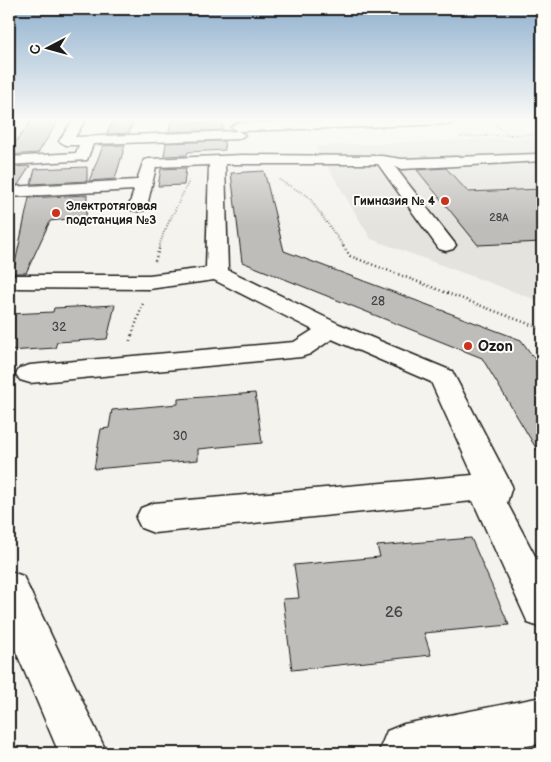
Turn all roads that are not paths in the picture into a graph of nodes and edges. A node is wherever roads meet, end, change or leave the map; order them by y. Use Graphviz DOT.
graph roads {
  1 [pos="135,156"];
  2 [pos="231,156"];
  3 [pos="82,157"];
  4 [pos="99,157"];
  5 [pos="537,158"];
  6 [pos="230,160"];
  7 [pos="382,160"];
  8 [pos="9,161"];
  9 [pos="149,163"];
  10 [pos="144,185"];
  11 [pos="9,192"];
  12 [pos="138,206"];
  13 [pos="446,244"];
  14 [pos="218,273"];
  15 [pos="9,282"];
  16 [pos="330,329"];
  17 [pos="30,374"];
  18 [pos="495,486"];
  19 [pos="154,518"];
  20 [pos="9,589"];
  21 [pos="542,609"];
  22 [pos="542,720"];
  23 [pos="404,748"];
  24 [pos="83,753"];
  1 -- 9 [label="lane"];
  2 -- 6 [label="lane"];
  3 -- 4 [label="lane"];
  3 -- 8 [label="lane"];
  5 -- 7 [label="lane"];
  6 -- 7 [label="lane"];
  6 -- 9 [label="lane"];
  6 -- 14 [label="lane"];
  7 -- 13 [label="lane"];
  9 -- 10 [label="lane"];
  10 -- 11 [label="lane"];
  10 -- 12 [label="lane"];
  14 -- 15 [label="lane"];
  14 -- 16 [label="lane"];
  16 -- 17 [label="lane"];
  16 -- 18 [label="lane"];
  18 -- 19 [label="lane"];
  18 -- 21 [label="lane"];
  20 -- 24 [label="lane"];
  22 -- 23 [label="lane"];
}
